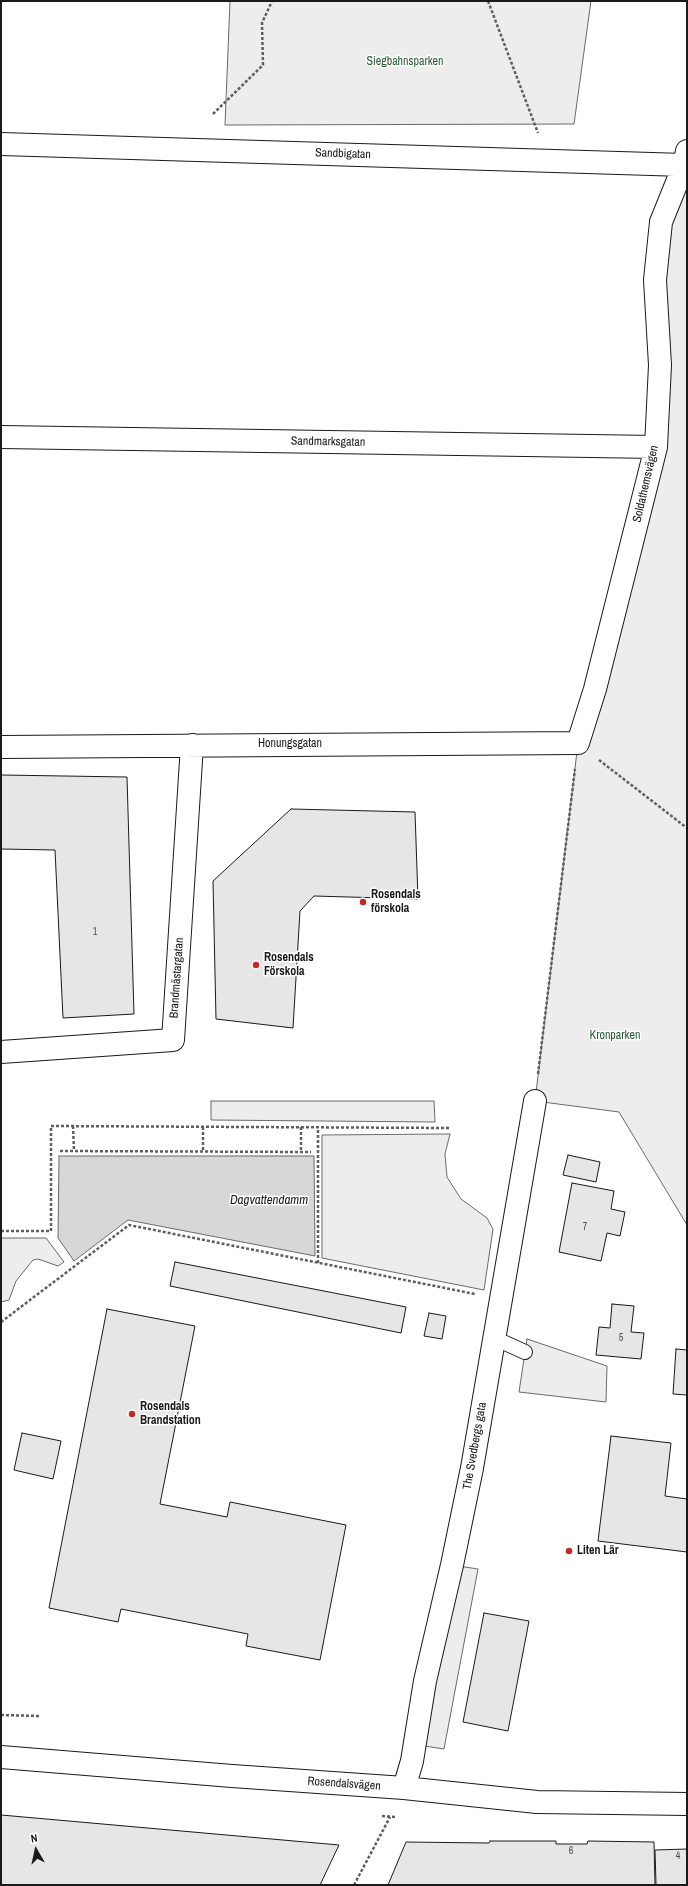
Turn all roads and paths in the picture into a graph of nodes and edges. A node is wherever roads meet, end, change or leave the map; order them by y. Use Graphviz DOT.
graph roads {
  1 [pos="272,1"];
  2 [pos="488,1"];
  3 [pos="213,114"];
  4 [pos="1,144"];
  5 [pos="686,158"];
  6 [pos="548,160"];
  7 [pos="1,437"];
  8 [pos="656,447"];
  9 [pos="578,743"];
  10 [pos="192,745"];
  11 [pos="1,747"];
  12 [pos="687,828"];
  13 [pos="1,1052"];
  14 [pos="535,1101"];
  15 [pos="73,1126"];
  16 [pos="203,1127"];
  17 [pos="302,1127"];
  18 [pos="318,1127"];
  19 [pos="450,1128"];
  20 [pos="60,1151"];
  21 [pos="74,1151"];
  22 [pos="203,1151"];
  23 [pos="302,1152"];
  24 [pos="311,1152"];
  25 [pos="1,1231"];
  26 [pos="318,1263"];
  27 [pos="476,1294"];
  28 [pos="1,1322"];
  29 [pos="494,1338"];
  30 [pos="525,1352"];
  31 [pos="1,1715"];
  32 [pos="39,1716"];
  33 [pos="1,1757"];
  34 [pos="404,1788"];
  35 [pos="687,1804"];
  36 [pos="354,1885"];
  1 -- 3 [label="path"];
  2 -- 6 [label="path"];
  4 -- 6 [label="street, Sandbigatan"];
  5 -- 6 [label="street, Sandbigatan"];
  5 -- 8 [label="street, Soldathemsvägen"];
  7 -- 8 [label="street, Sandmarksgatan"];
  8 -- 9 [label="street, Soldathemsvägen"];
  9 -- 10 [label="street, Honungsgatan"];
  9 -- 12 [label="path"];
  9 -- 14 [label="path"];
  10 -- 11 [label="street, Honungsgatan"];
  10 -- 13 [label="street, Brandmästargatan"];
  14 -- 29 [label="street, The Svedbergs gata"];
  15 -- 16 [label="path"];
  15 -- 21 [label="path"];
  15 -- 25 [label="path"];
  16 -- 17 [label="path"];
  16 -- 22 [label="path"];
  17 -- 18 [label="path"];
  17 -- 23 [label="path"];
  18 -- 19 [label="path"];
  18 -- 26 [label="path"];
  20 -- 21 [label="path"];
  21 -- 22 [label="path"];
  22 -- 23 [label="path"];
  23 -- 24 [label="path"];
  26 -- 27 [label="path"];
  26 -- 28 [label="path"];
  29 -- 30 [label="lane"];
  29 -- 34 [label="street, The Svedbergs gata"];
  31 -- 32 [label="path"];
  33 -- 34 [label="street, Rosendalsvägen"];
  34 -- 35 [label="street, Rosendalsvägen"];
  34 -- 36 [label="path"];
}
